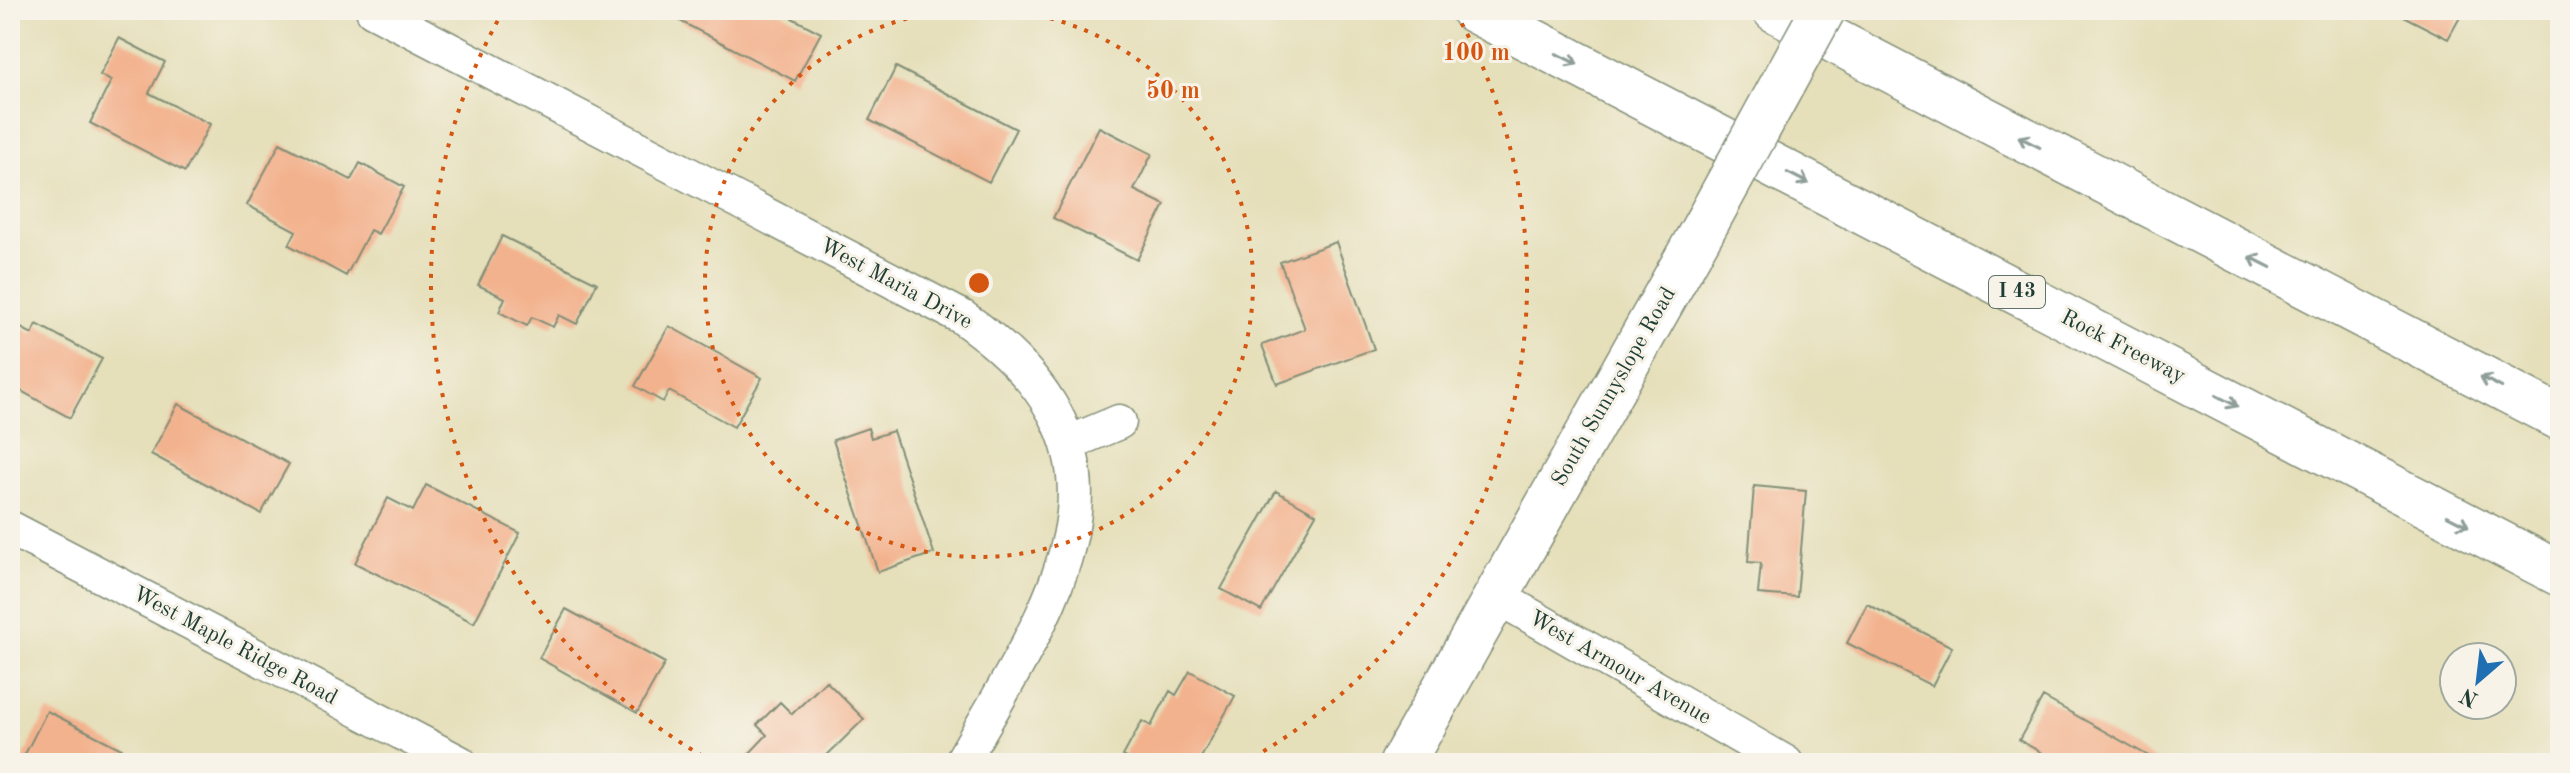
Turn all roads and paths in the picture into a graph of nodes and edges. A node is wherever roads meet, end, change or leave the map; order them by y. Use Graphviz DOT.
graph roads {
  1 [pos="373,10"];
  2 [pos="1473,10"];
  3 [pos="1775,10"];
  4 [pos="1823,10"];
  5 [pos="2560,418"];
  6 [pos="1119,422"];
  7 [pos="1069,443"];
  8 [pos="10,528"];
  9 [pos="2560,574"];
  10 [pos="1496,596"];
  11 [pos="460,763"];
  12 [pos="961,763"];
  13 [pos="1402,763"];
  14 [pos="1786,763"];
  1 -- 7 [label="street, West Maria Drive"];
  2 -- 9 [label="main road, Rock Freeway / I 43, one-way"];
  5 -- 3 [label="main road, one-way"];
  4 -- 10 [label="main road, South Sunnyslope Road, bridge"];
  6 -- 7 [label="street"];
  7 -- 12 [label="street, West Maria Drive"];
  8 -- 11 [label="street, West Maple Ridge Road"];
  10 -- 13 [label="main road, South Sunnyslope Road"];
  10 -- 14 [label="street, West Armour Avenue"];
}
